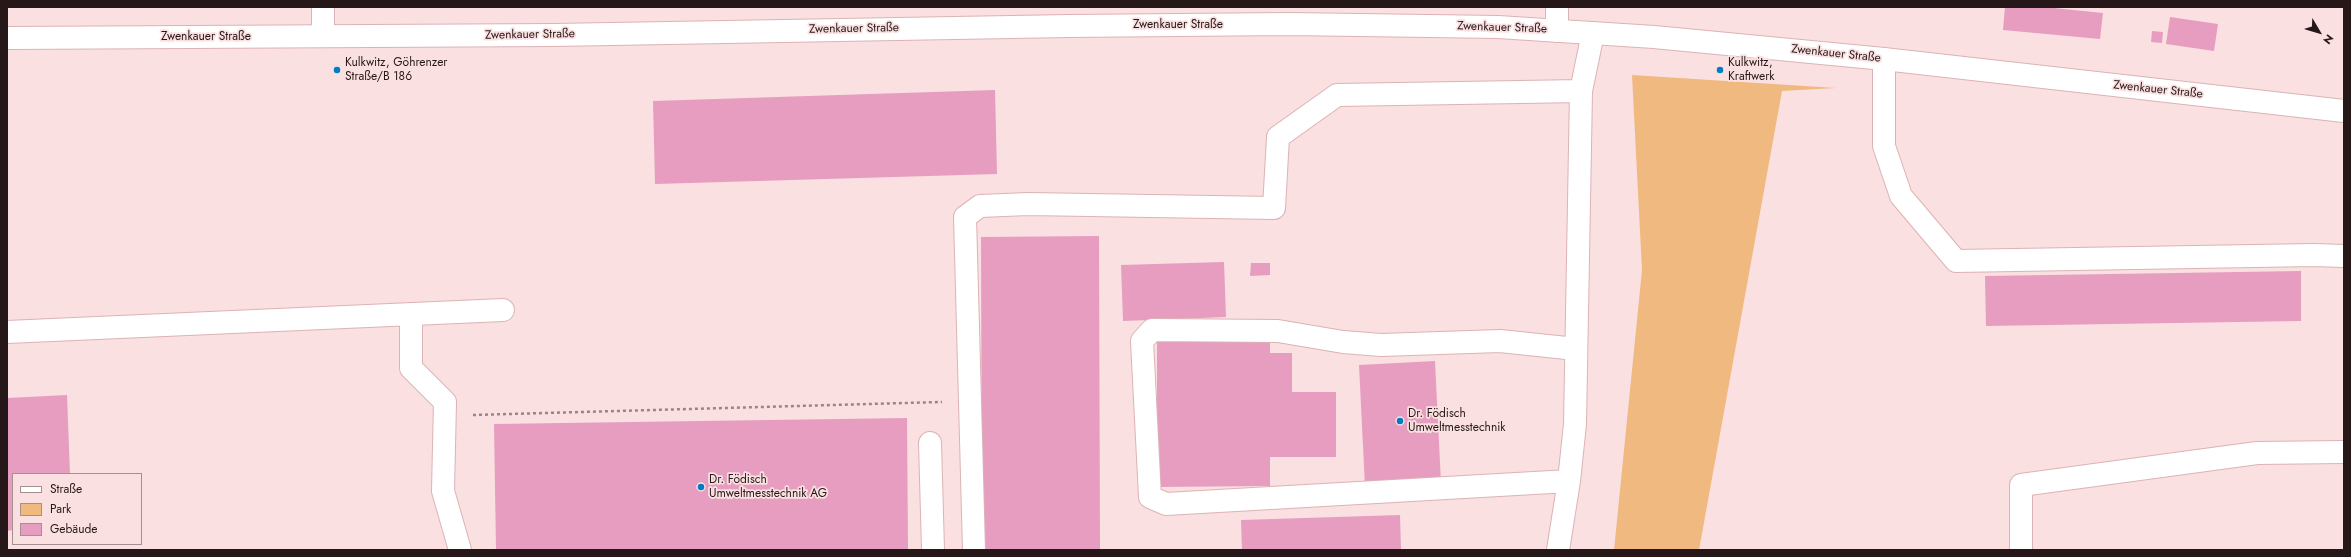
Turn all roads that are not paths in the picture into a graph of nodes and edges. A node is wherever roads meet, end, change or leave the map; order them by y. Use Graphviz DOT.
graph roads {
  1 [pos="323,7"];
  2 [pos="1557,7"];
  3 [pos="1557,31"];
  4 [pos="1593,34"];
  5 [pos="322,36"];
  6 [pos="7,38"];
  7 [pos="1884,59"];
  8 [pos="1581,91"];
  9 [pos="2344,111"];
  10 [pos="2344,256"];
  11 [pos="503,310"];
  12 [pos="411,314"];
  13 [pos="7,332"];
  14 [pos="1576,349"];
  15 [pos="930,443"];
  16 [pos="2344,452"];
  17 [pos="1569,481"];
  18 [pos="460,550"];
  19 [pos="933,550"];
  20 [pos="974,550"];
  21 [pos="1558,550"];
  22 [pos="2021,550"];
  1 -- 5 [label="main road"];
  2 -- 3 [label="main road"];
  3 -- 4 [label="main road, Zwenkauer Straße"];
  3 -- 5 [label="main road, Zwenkauer Straße"];
  4 -- 7 [label="main road, Zwenkauer Straße"];
  4 -- 8 [label="main road"];
  5 -- 6 [label="main road, Zwenkauer Straße"];
  7 -- 9 [label="main road, Zwenkauer Straße"];
  7 -- 10 [label="main road"];
  8 -- 14 [label="main road"];
  8 -- 20 [label="main road"];
  11 -- 12 [label="main road"];
  12 -- 13 [label="main road"];
  12 -- 18 [label="main road"];
  14 -- 17 [label="main road"];
  14 -- 17 [label="main road"];
  15 -- 19 [label="main road"];
  16 -- 22 [label="main road"];
  17 -- 21 [label="main road"];
}
